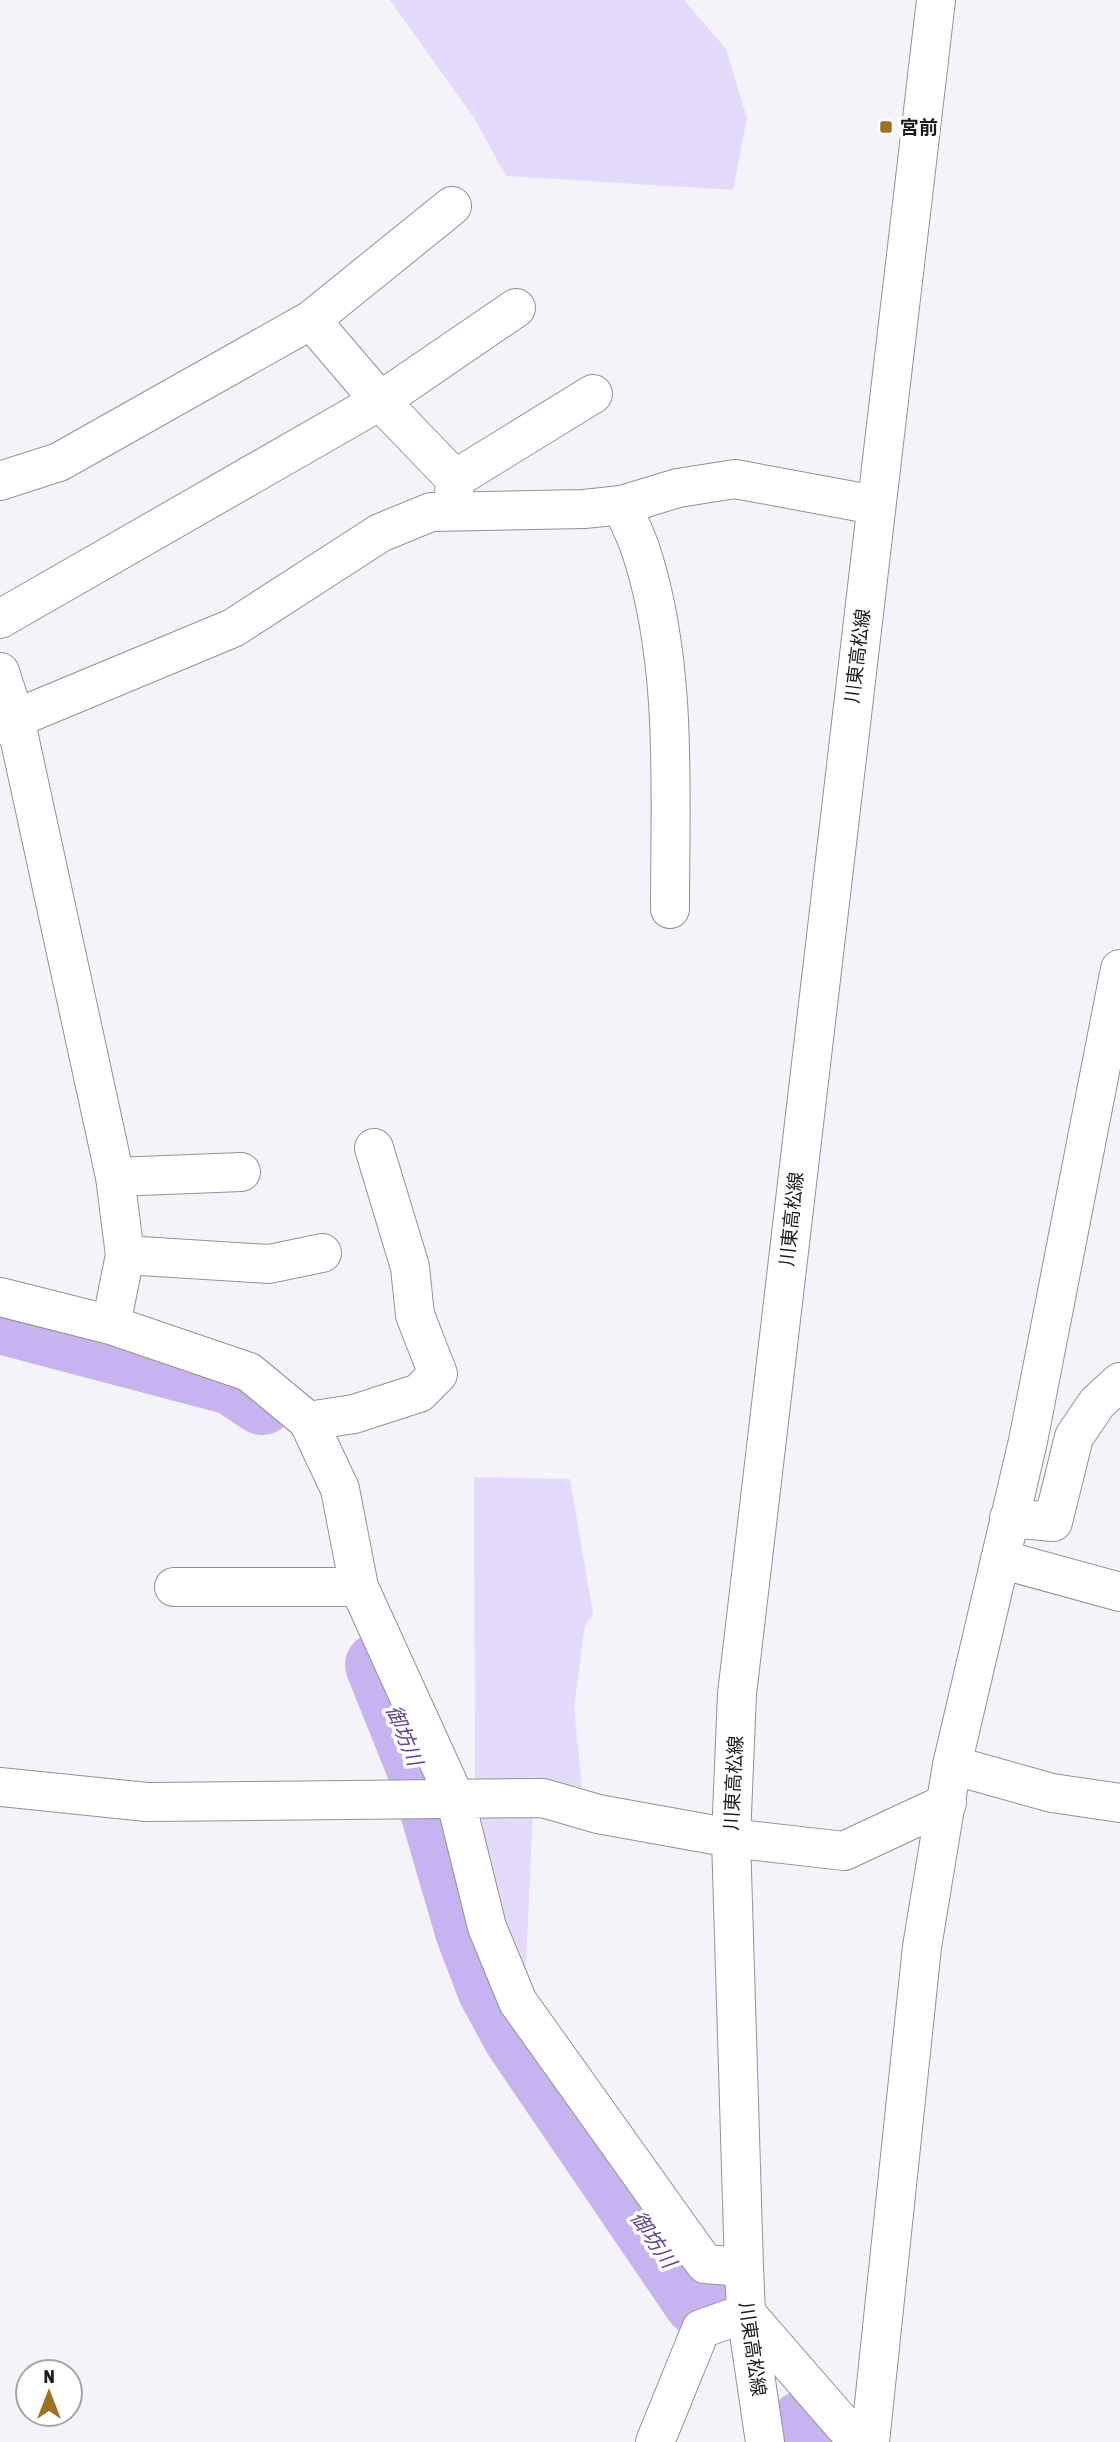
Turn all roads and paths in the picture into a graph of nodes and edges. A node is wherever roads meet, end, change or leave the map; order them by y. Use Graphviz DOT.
graph roads {
  1 [pos="936,0"];
  2 [pos="452,206"];
  3 [pos="516,308"];
  4 [pos="311,320"];
  5 [pos="593,394"];
  6 [pos="380,401"];
  7 [pos="0,481"];
  8 [pos="454,495"];
  9 [pos="622,505"];
  10 [pos="874,505"];
  11 [pos="0,619"];
  12 [pos="0,672"];
  13 [pos="8,722"];
  14 [pos="670,909"];
  15 [pos="1120,969"];
  16 [pos="374,1148"];
  17 [pos="241,1172"];
  18 [pos="115,1177"];
  19 [pos="321,1253"];
  20 [pos="125,1255"];
  21 [pos="0,1297"];
  22 [pos="111,1325"];
  23 [pos="1120,1382"];
  24 [pos="308,1421"];
  25 [pos="1009,1518"];
  26 [pos="1000,1559"];
  27 [pos="174,1587"];
  28 [pos="348,1588"];
  29 [pos="1120,1592"];
  30 [pos="952,1765"];
  31 [pos="0,1787"];
  32 [pos="436,1800"];
  33 [pos="947,1803"];
  34 [pos="1120,1803"];
  35 [pos="731,1838"];
  36 [pos="744,2267"];
  37 [pos="746,2313"];
  38 [pos="655,2442"];
  39 [pos="765,2442"];
  40 [pos="858,2442"];
  41 [pos="870,2442"];
  1 -- 10 [label="street, 川東高松線"];
  2 -- 4 [label="street"];
  3 -- 6 [label="street"];
  4 -- 6 [label="street"];
  4 -- 7 [label="street"];
  5 -- 8 [label="street"];
  6 -- 8 [label="street"];
  6 -- 11 [label="street"];
  8 -- 9 [label="street"];
  8 -- 13 [label="street"];
  9 -- 10 [label="street"];
  9 -- 14 [label="street"];
  10 -- 35 [label="street, 川東高松線"];
  12 -- 13 [label="street"];
  13 -- 18 [label="street"];
  15 -- 25 [label="street"];
  16 -- 24 [label="street"];
  17 -- 18 [label="street"];
  18 -- 20 [label="street"];
  19 -- 20 [label="street"];
  20 -- 22 [label="street"];
  21 -- 22 [label="street"];
  22 -- 24 [label="street"];
  23 -- 25 [label="street"];
  24 -- 28 [label="street"];
  25 -- 26 [label="street"];
  26 -- 29 [label="street"];
  26 -- 30 [label="street"];
  27 -- 28 [label="street"];
  28 -- 32 [label="street"];
  30 -- 33 [label="street"];
  30 -- 34 [label="street"];
  31 -- 32 [label="street"];
  32 -- 35 [label="street"];
  32 -- 36 [label="street"];
  33 -- 35 [label="street"];
  33 -- 41 [label="street"];
  35 -- 36 [label="street, 川東高松線"];
  36 -- 37 [label="street, 川東高松線"];
  37 -- 38 [label="street"];
  37 -- 39 [label="street, 川東高松線"];
  37 -- 40 [label="street"];
}
